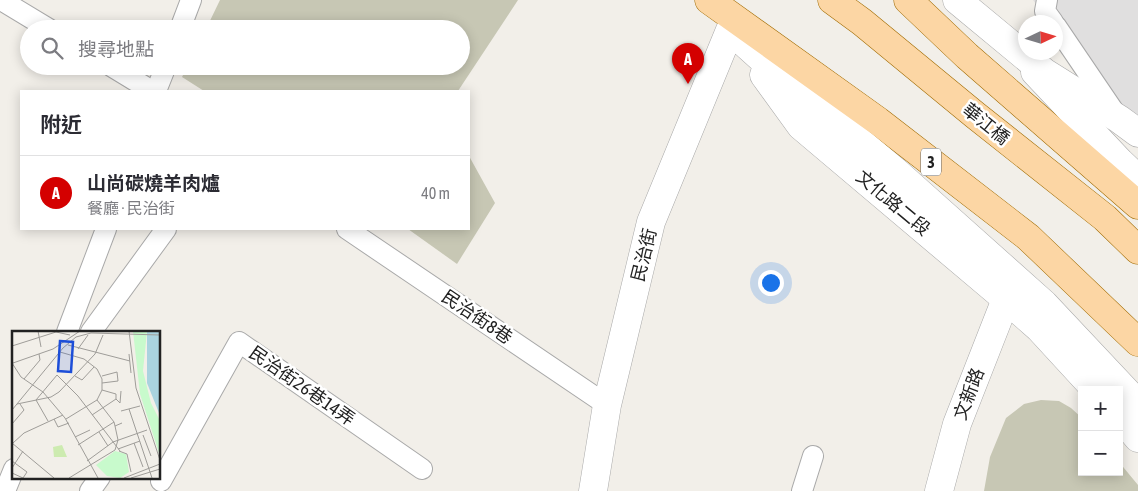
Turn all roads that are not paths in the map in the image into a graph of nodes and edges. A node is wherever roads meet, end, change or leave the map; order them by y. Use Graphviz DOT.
graph roads {
  1 [pos="2,0"];
  2 [pos="191,0"];
  3 [pos="708,0"];
  4 [pos="832,0"];
  5 [pos="908,0"];
  6 [pos="957,0"];
  7 [pos="1047,0"];
  8 [pos="1048,15"];
  9 [pos="34,20"];
  10 [pos="183,20"];
  11 [pos="730,30"];
  12 [pos="1063,36"];
  13 [pos="1006,40"];
  14 [pos="126,75"];
  15 [pos="162,75"];
  16 [pos="152,90"];
  17 [pos="154,90"];
  18 [pos="1128,126"];
  19 [pos="1138,179"];
  20 [pos="1138,205"];
  21 [pos="106,230"];
  22 [pos="165,230"];
  23 [pos="348,230"];
  24 [pos="1138,250"];
  25 [pos="1006,299"];
  26 [pos="68,331"];
  27 [pos="92,331"];
  28 [pos="1138,342"];
  29 [pos="1092,386"];
  30 [pos="1138,404"];
  31 [pos="607,405"];
  32 [pos="1123,420"];
  33 [pos="1138,438"];
  34 [pos="813,456"];
  35 [pos="422,469"];
  36 [pos="99,478"];
  37 [pos="163,483"];
  38 [pos="90,491"];
  39 [pos="593,491"];
  40 [pos="802,491"];
  41 [pos="939,491"];
  1 -- 9 [label="lane"];
  2 -- 10 [label="lane"];
  3 -- 11 [label="street, 文化路二段"];
  3 -- 28 [label="main road, 文化路二段 / 3"];
  4 -- 24 [label="main road, 華江橋"];
  5 -- 20 [label="main road"];
  6 -- 13 [label="street"];
  7 -- 8 [label="lane"];
  11 -- 25 [label="street, 文化路二段"];
  11 -- 30 [label="street"];
  11 -- 31 [label="street, 民治街"];
  12 -- 18 [label="lane"];
  13 -- 18 [label="street"];
  13 -- 19 [label="street"];
  14 -- 16 [label="lane"];
  15 -- 17 [label="lane"];
  21 -- 26 [label="lane"];
  22 -- 27 [label="lane"];
  23 -- 31 [label="lane, 民治街8巷"];
  25 -- 29 [label="street, 文化路二段"];
  25 -- 41 [label="street, 文新路"];
  31 -- 39 [label="street, 民治街"];
  32 -- 33 [label="street"];
  34 -- 40 [label="lane"];
  35 -- 37 [label="lane, 民治街26巷14弄"];
  36 -- 38 [label="lane"];
}
